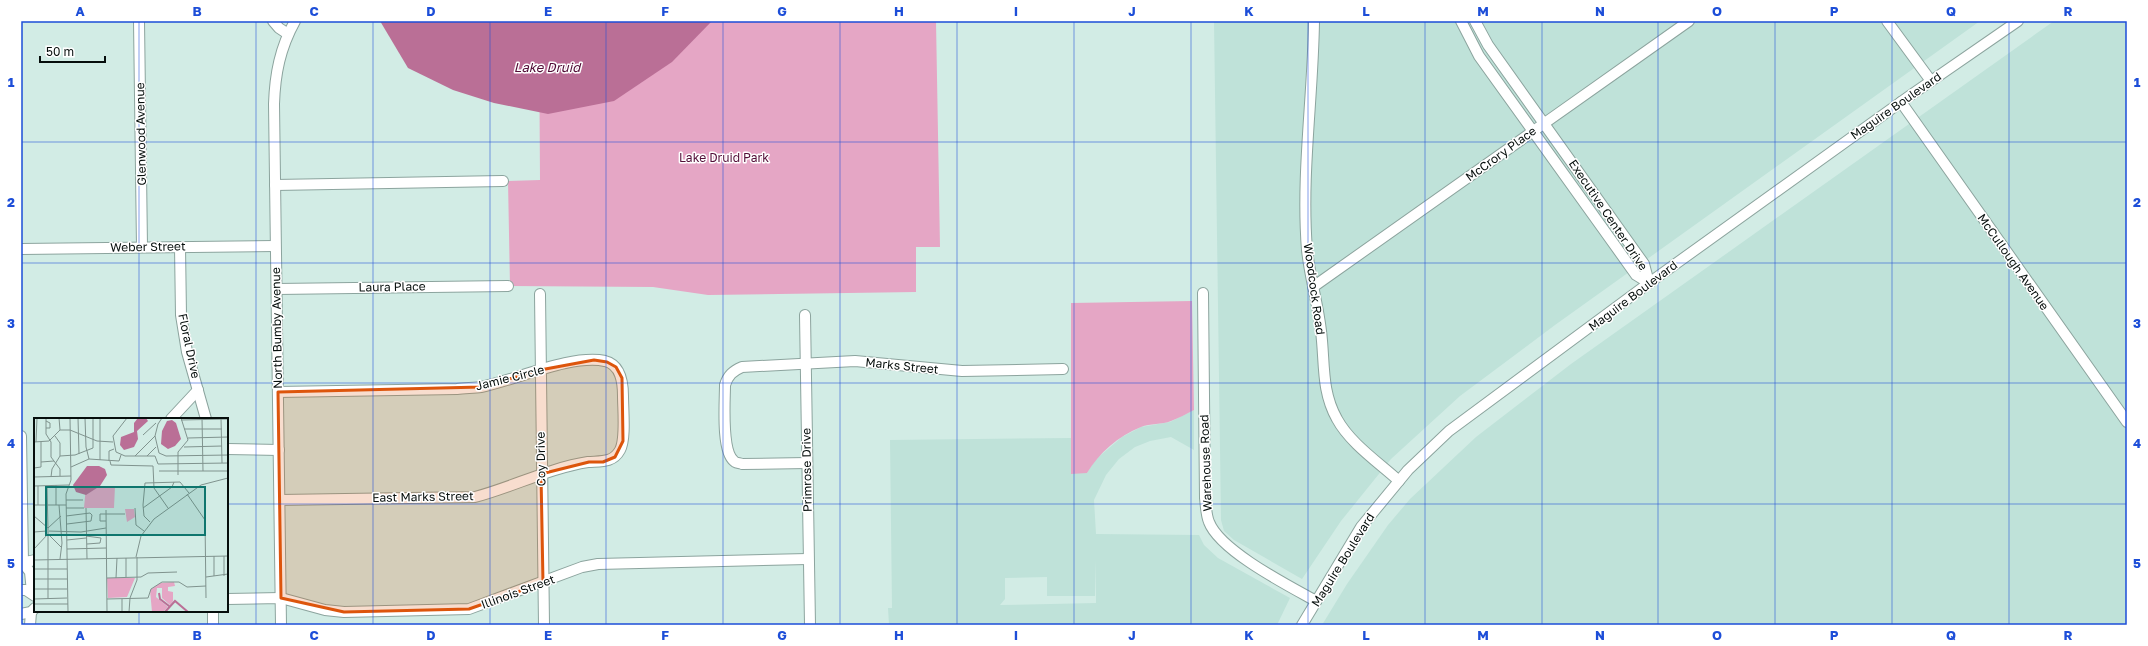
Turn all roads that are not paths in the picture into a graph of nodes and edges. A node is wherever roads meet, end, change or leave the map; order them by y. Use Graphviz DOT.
graph roads {
  1 [pos="139,21"];
  2 [pos="273,21"];
  3 [pos="294,21"];
  4 [pos="1314,21"];
  5 [pos="1461,21"];
  6 [pos="1475,21"];
  7 [pos="1689,21"];
  8 [pos="1887,21"];
  9 [pos="2018,21"];
  10 [pos="288,34"];
  11 [pos="1931,81"];
  12 [pos="1900,102"];
  13 [pos="1544,123"];
  14 [pos="1533,131"];
  15 [pos="503,180"];
  16 [pos="275,185"];
  17 [pos="276,246"];
  18 [pos="142,247"];
  19 [pos="180,247"];
  20 [pos="21,249"];
  21 [pos="1648,283"];
  22 [pos="508,286"];
  23 [pos="1313,288"];
  24 [pos="277,289"];
  25 [pos="1203,293"];
  26 [pos="540,294"];
  27 [pos="805,315"];
  28 [pos="806,363"];
  29 [pos="1063,369"];
  30 [pos="540,370"];
  31 [pos="198,390"];
  32 [pos="278,392"];
  33 [pos="172,418"];
  34 [pos="206,418"];
  35 [pos="2127,422"];
  36 [pos="21,436"];
  37 [pos="623,441"];
  38 [pos="228,449"];
  39 [pos="279,450"];
  40 [pos="807,463"];
  41 [pos="541,474"];
  42 [pos="1398,481"];
  43 [pos="280,500"];
  44 [pos="808,559"];
  45 [pos="34,560"];
  46 [pos="22,564"];
  47 [pos="543,583"];
  48 [pos="21,590"];
  49 [pos="33,594"];
  50 [pos="281,598"];
  51 [pos="228,599"];
  52 [pos="1316,601"];
  53 [pos="29,611"];
  54 [pos="213,612"];
  55 [pos="30,625"];
  56 [pos="213,625"];
  57 [pos="281,625"];
  58 [pos="544,625"];
  59 [pos="810,625"];
  60 [pos="1302,625"];
  1 -- 18 [label="street, Glenwood Avenue"];
  2 -- 10 [label="street"];
  3 -- 10 [label="street, North Bumby Avenue"];
  4 -- 23 [label="street, Woodcock Road"];
  5 -- 14 [label="street, Executive Center Drive"];
  6 -- 13 [label="street, Executive Center Drive"];
  7 -- 13 [label="street, McCrory Place"];
  8 -- 11 [label="street"];
  9 -- 11 [label="street, Maguire Boulevard"];
  10 -- 16 [label="street, North Bumby Avenue"];
  11 -- 12 [label="street, Maguire Boulevard"];
  12 -- 21 [label="street, Maguire Boulevard"];
  12 -- 35 [label="street, McCullough Avenue"];
  13 -- 14 [label="street, McCrory Place"];
  13 -- 21 [label="street, Executive Center Drive"];
  14 -- 21 [label="street, Executive Center Drive"];
  14 -- 23 [label="street, McCrory Place"];
  15 -- 16 [label="street"];
  16 -- 17 [label="street, North Bumby Avenue"];
  17 -- 19 [label="street, Weber Street"];
  17 -- 24 [label="street, North Bumby Avenue"];
  18 -- 19 [label="street, Weber Street"];
  18 -- 20 [label="street, Weber Street"];
  19 -- 31 [label="street, Floral Drive"];
  21 -- 42 [label="street, Maguire Boulevard"];
  22 -- 24 [label="street, Laura Place"];
  23 -- 42 [label="street, Woodcock Road"];
  24 -- 32 [label="street, North Bumby Avenue"];
  25 -- 52 [label="street, Warehouse Road"];
  26 -- 30 [label="street, Coy Drive"];
  27 -- 28 [label="street, Primrose Drive"];
  28 -- 29 [label="street, Marks Street"];
  28 -- 40 [label="street, Primrose Drive"];
  28 -- 40 [label="street, Marks Street"];
  30 -- 32 [label="street, Jamie Circle"];
  30 -- 37 [label="street, Jamie Circle"];
  30 -- 41 [label="street, Coy Drive"];
  31 -- 33 [label="street"];
  31 -- 34 [label="street, Floral Drive"];
  32 -- 39 [label="street, North Bumby Avenue"];
  36 -- 46 [label="street"];
  37 -- 41 [label="street, East Marks Street"];
  38 -- 39 [label="street"];
  39 -- 43 [label="street, North Bumby Avenue"];
  40 -- 44 [label="street, Primrose Drive"];
  41 -- 43 [label="street, East Marks Street"];
  41 -- 47 [label="street, Coy Drive"];
  42 -- 52 [label="street, Maguire Boulevard"];
  43 -- 50 [label="street, North Bumby Avenue"];
  44 -- 47 [label="street, Illinois Street"];
  44 -- 59 [label="street, Primrose Drive"];
  45 -- 46 [label="street"];
  46 -- 49 [label="street"];
  47 -- 50 [label="street, Illinois Street"];
  47 -- 58 [label="street, Coy Drive"];
  48 -- 49 [label="street"];
  50 -- 51 [label="street, Illinois Street"];
  50 -- 57 [label="street, North Bumby Avenue"];
  52 -- 60 [label="street, Maguire Boulevard"];
  53 -- 55 [label="street"];
  54 -- 56 [label="street"];
}
